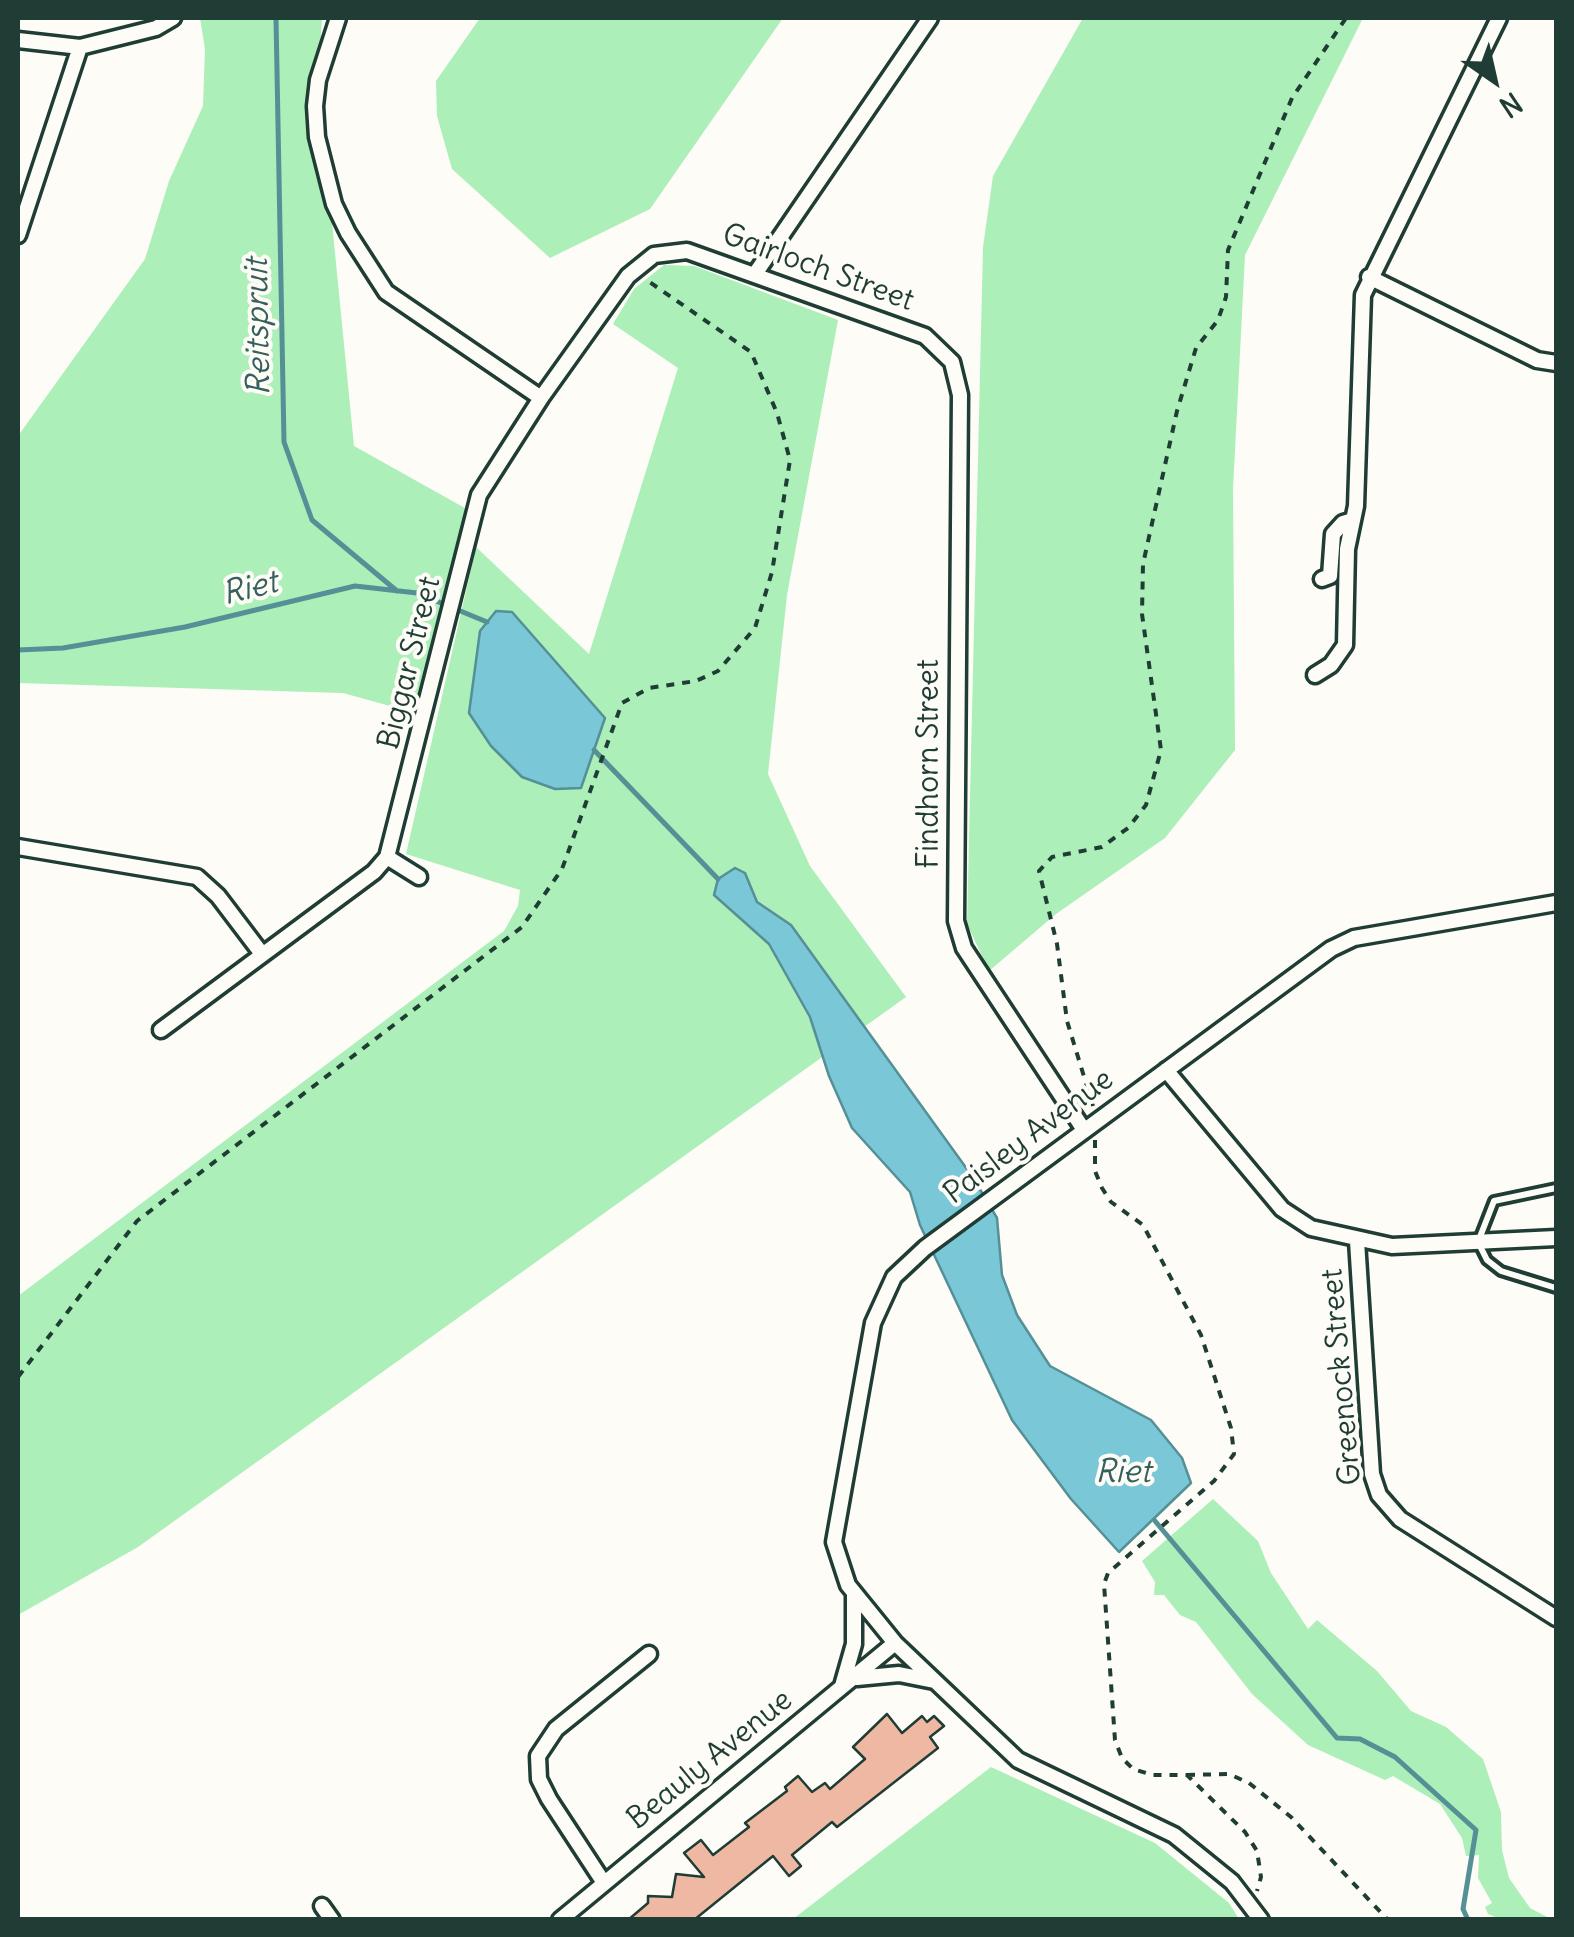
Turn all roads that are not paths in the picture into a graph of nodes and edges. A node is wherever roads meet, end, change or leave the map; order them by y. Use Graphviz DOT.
graph roads {
  1 [pos="172,18"];
  2 [pos="338,18"];
  3 [pos="930,18"];
  4 [pos="1499,18"];
  5 [pos="18,40"];
  6 [pos="80,47"];
  7 [pos="19,227"];
  8 [pos="654,255"];
  9 [pos="755,274"];
  10 [pos="1369,277"];
  11 [pos="952,362"];
  12 [pos="1556,363"];
  13 [pos="541,398"];
  14 [pos="1354,516"];
  15 [pos="1322,580"];
  16 [pos="1315,675"];
  17 [pos="18,847"];
  18 [pos="387,858"];
  19 [pos="420,877"];
  20 [pos="1556,903"];
  21 [pos="262,954"];
  22 [pos="161,1030"];
  23 [pos="1166,1070"];
  24 [pos="1089,1126"];
  25 [pos="1556,1188"];
  26 [pos="1556,1238"];
  27 [pos="1358,1241"];
  28 [pos="1478,1242"];
  29 [pos="1556,1288"];
  30 [pos="854,1593"];
  31 [pos="1556,1618"];
  32 [pos="895,1643"];
  33 [pos="649,1654"];
  34 [pos="935,1681"];
  35 [pos="847,1683"];
  36 [pos="604,1883"];
  37 [pos="322,1906"];
  38 [pos="332,1920"];
  39 [pos="560,1920"];
  40 [pos="1261,1920"];
  1 -- 6 [label="street"];
  2 -- 13 [label="street"];
  3 -- 9 [label="street"];
  4 -- 10 [label="street"];
  5 -- 6 [label="street"];
  6 -- 7 [label="street"];
  8 -- 9 [label="street, Gairloch Street"];
  8 -- 13 [label="street, Biggar Street"];
  9 -- 11 [label="street, Gairloch Street"];
  10 -- 12 [label="street"];
  10 -- 14 [label="street"];
  11 -- 24 [label="street, Findhorn Street"];
  13 -- 18 [label="street, Biggar Street"];
  14 -- 15 [label="street"];
  14 -- 16 [label="street"];
  17 -- 21 [label="street"];
  18 -- 19 [label="street"];
  18 -- 21 [label="street"];
  20 -- 23 [label="street, Paisley Avenue"];
  21 -- 22 [label="street"];
  23 -- 24 [label="street, Paisley Avenue"];
  23 -- 27 [label="street, Greenock Street"];
  24 -- 30 [label="street, Paisley Avenue"];
  25 -- 28 [label="lane"];
  26 -- 28 [label="street"];
  27 -- 28 [label="street"];
  27 -- 31 [label="street, Greenock Street"];
  28 -- 29 [label="lane"];
  30 -- 32 [label="street, Paisley Avenue"];
  30 -- 35 [label="street"];
  32 -- 34 [label="street, Paisley Avenue"];
  32 -- 35 [label="street, Beauly Avenue"];
  33 -- 36 [label="street"];
  34 -- 35 [label="street"];
  34 -- 40 [label="street, Paisley Avenue"];
  35 -- 36 [label="street, Beauly Avenue"];
  36 -- 39 [label="street, Beauly Avenue"];
  37 -- 38 [label="street"];
}
